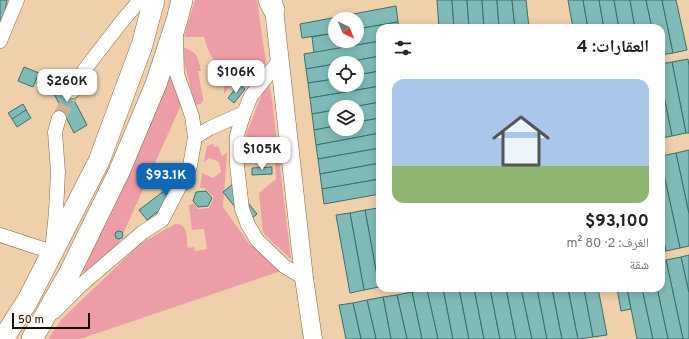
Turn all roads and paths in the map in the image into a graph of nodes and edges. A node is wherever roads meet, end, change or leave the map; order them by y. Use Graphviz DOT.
graph roads {
  1 [pos="17,0"];
  2 [pos="140,0"];
  3 [pos="154,0"];
  4 [pos="182,0"];
  5 [pos="272,3"];
  6 [pos="177,20"];
  7 [pos="0,41"];
  8 [pos="280,60"];
  9 [pos="73,91"];
  10 [pos="244,112"];
  11 [pos="59,118"];
  12 [pos="195,137"];
  13 [pos="0,235"];
  14 [pos="52,252"];
  15 [pos="304,278"];
  16 [pos="28,300"];
  17 [pos="0,318"];
  18 [pos="3,339"];
  19 [pos="32,339"];
  20 [pos="313,339"];
  1 -- 7 [label="lane"];
  2 -- 9 [label="lane"];
  3 -- 14 [label="highway"];
  4 -- 6 [label="highway"];
  5 -- 8 [label="main road"];
  6 -- 12 [label="lane"];
  6 -- 19 [label="highway"];
  8 -- 10 [label="lane"];
  8 -- 15 [label="main road"];
  10 -- 12 [label="lane"];
  10 -- 15 [label="lane"];
  11 -- 14 [label="lane"];
  12 -- 19 [label="lane"];
  13 -- 14 [label="lane"];
  14 -- 16 [label="highway"];
  15 -- 20 [label="main road"];
  16 -- 17 [label="highway"];
  16 -- 18 [label="highway"];
}
